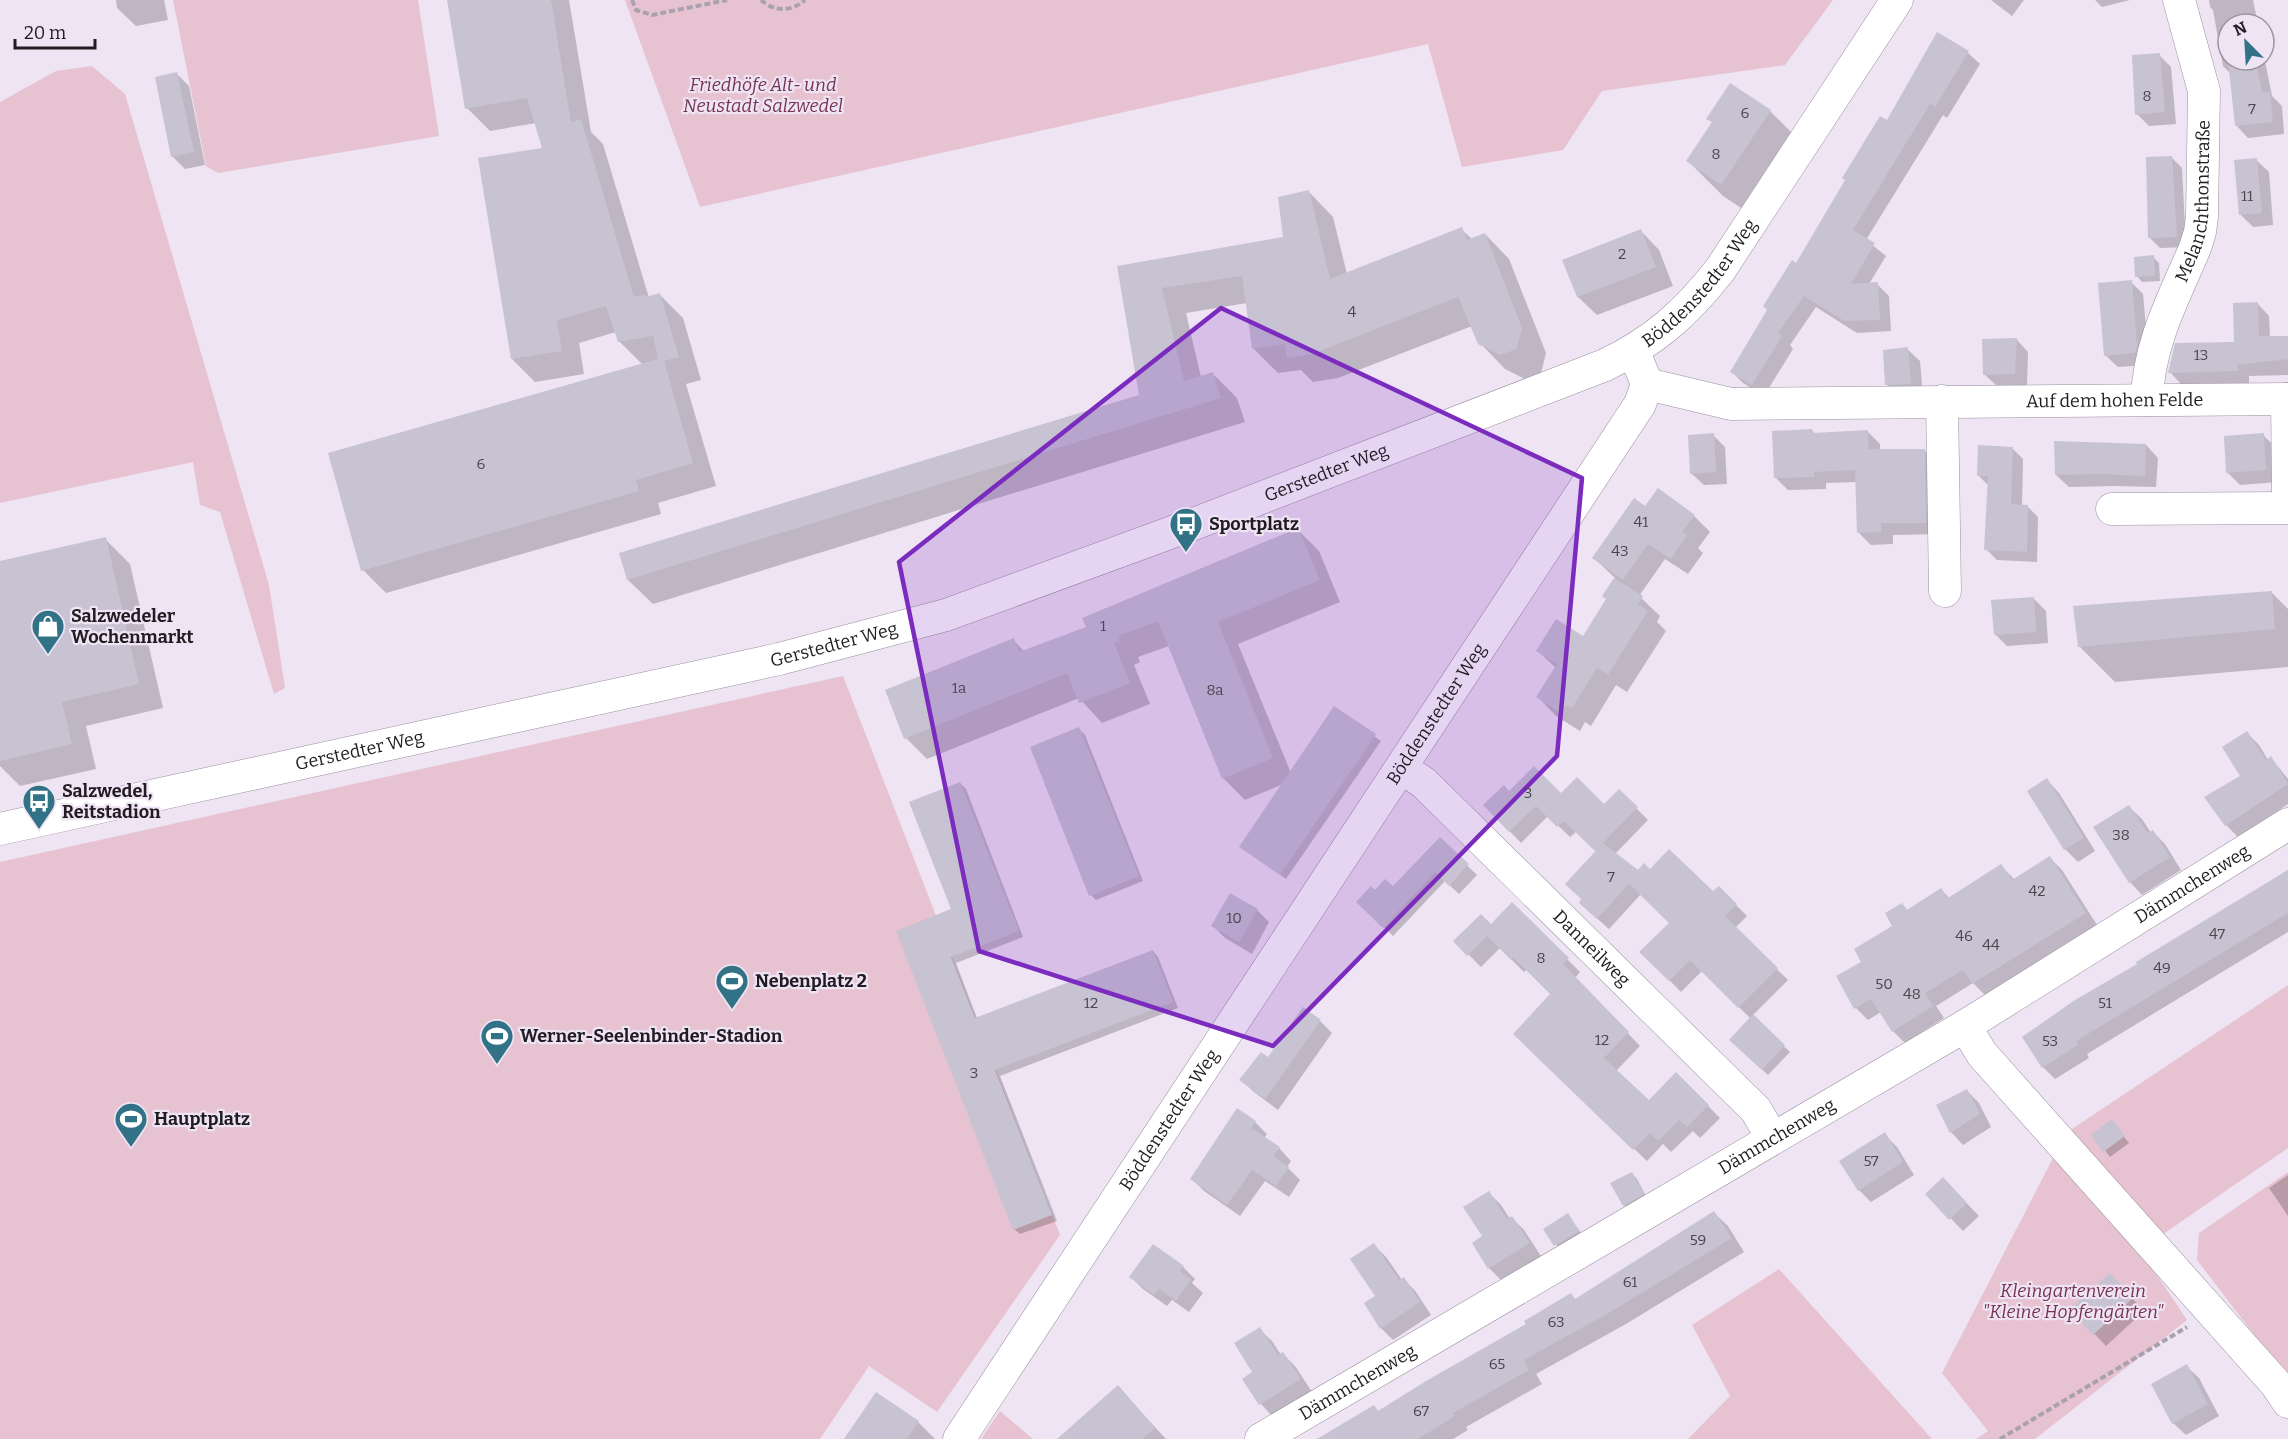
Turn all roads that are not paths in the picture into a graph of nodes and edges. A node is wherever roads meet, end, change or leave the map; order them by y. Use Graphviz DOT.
graph roads {
  1 [pos="1897,0"];
  2 [pos="2179,0"];
  3 [pos="1634,352"];
  4 [pos="1647,384"];
  5 [pos="2287,399"];
  6 [pos="2147,400"];
  7 [pos="1942,401"];
  8 [pos="2288,492"];
  9 [pos="2288,508"];
  10 [pos="2112,509"];
  11 [pos="1945,591"];
  12 [pos="1402,768"];
  13 [pos="2288,824"];
  14 [pos="0,829"];
  15 [pos="1965,1026"];
  16 [pos="1772,1138"];
  17 [pos="2288,1402"];
  18 [pos="959,1439"];
  19 [pos="1261,1439"];
  1 -- 3 [label="street, Böddenstedter Weg"];
  2 -- 6 [label="street, Melanchthonstraße"];
  3 -- 4 [label="street, Böddenstedter Weg"];
  3 -- 14 [label="street, Gerstedter Weg"];
  4 -- 7 [label="street, Auf dem hohen Felde"];
  4 -- 12 [label="street, Böddenstedter Weg"];
  5 -- 6 [label="street, Auf dem hohen Felde"];
  5 -- 8 [label="street, Auf dem hohen Felde"];
  6 -- 7 [label="street, Auf dem hohen Felde"];
  7 -- 11 [label="street"];
  9 -- 10 [label="street"];
  12 -- 16 [label="street, Danneilweg"];
  12 -- 18 [label="street, Böddenstedter Weg"];
  13 -- 15 [label="street, Dämmchenweg"];
  15 -- 16 [label="street, Dämmchenweg"];
  15 -- 17 [label="street"];
  16 -- 19 [label="street, Dämmchenweg"];
}
